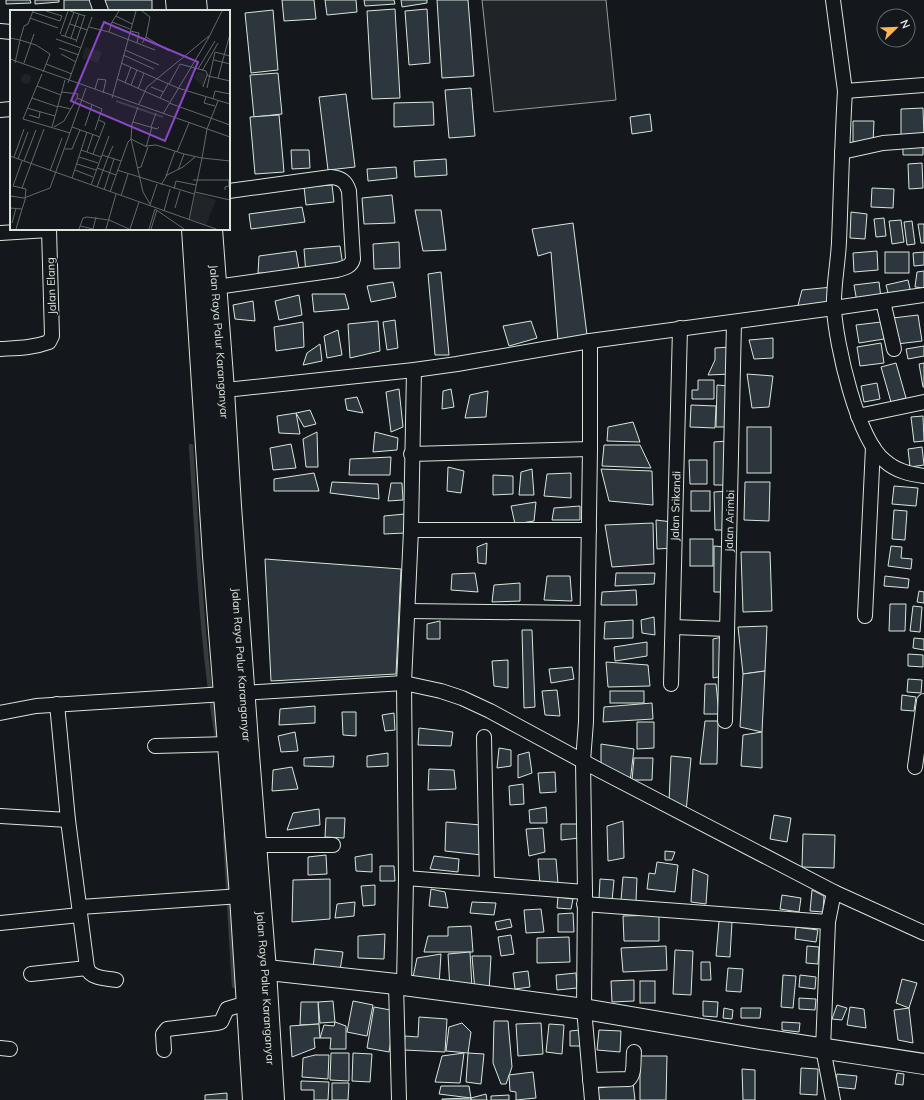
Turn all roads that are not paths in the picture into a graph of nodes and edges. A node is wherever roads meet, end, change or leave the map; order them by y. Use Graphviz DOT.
graph roads {
  1 [pos="98,0"];
  2 [pos="177,0"];
  3 [pos="195,0"];
  4 [pos="833,0"];
  5 [pos="101,10"];
  6 [pos="178,10"];
  7 [pos="196,10"];
  8 [pos="0,31"];
  9 [pos="10,32"];
  10 [pos="924,85"];
  11 [pos="845,91"];
  12 [pos="924,140"];
  13 [pos="842,152"];
  14 [pos="230,191"];
  15 [pos="38,230"];
  16 [pos="50,230"];
  17 [pos="193,230"];
  18 [pos="211,230"];
  19 [pos="0,233"];
  20 [pos="216,287"];
  21 [pos="924,295"];
  22 [pos="883,301"];
  23 [pos="834,308"];
  24 [pos="734,322"];
  25 [pos="680,328"];
  26 [pos="590,341"];
  27 [pos="0,349"];
  28 [pos="894,349"];
  29 [pos="414,370"];
  30 [pos="214,391"];
  31 [pos="924,402"];
  32 [pos="858,416"];
  33 [pos="873,447"];
  34 [pos="590,449"];
  35 [pos="412,454"];
  36 [pos="924,476"];
  37 [pos="411,530"];
  38 [pos="589,530"];
  39 [pos="408,611"];
  40 [pos="587,613"];
  41 [pos="865,616"];
  42 [pos="673,627"];
  43 [pos="727,629"];
  44 [pos="404,683"];
  45 [pos="671,684"];
  46 [pos="222,694"];
  47 [pos="924,701"];
  48 [pos="57,704"];
  49 [pos="0,713"];
  50 [pos="725,721"];
  51 [pos="484,737"];
  52 [pos="228,743"];
  53 [pos="155,746"];
  54 [pos="583,761"];
  55 [pos="915,767"];
  56 [pos="0,816"];
  57 [pos="68,820"];
  58 [pos="254,845"];
  59 [pos="333,845"];
  60 [pos="406,878"];
  61 [pos="487,884"];
  62 [pos="834,892"];
  63 [pos="231,897"];
  64 [pos="584,898"];
  65 [pos="80,911"];
  66 [pos="828,922"];
  67 [pos="0,923"];
  68 [pos="924,932"];
  69 [pos="87,968"];
  70 [pos="255,969"];
  71 [pos="31,974"];
  72 [pos="116,980"];
  73 [pos="400,985"];
  74 [pos="247,1003"];
  75 [pos="584,1009"];
  76 [pos="823,1049"];
  77 [pos="164,1050"];
  78 [pos="634,1052"];
  79 [pos="924,1064"];
  80 [pos="590,1080"];
  81 [pos="254,1100"];
  82 [pos="273,1100"];
  83 [pos="399,1100"];
  84 [pos="592,1100"];
  85 [pos="833,1100"];
  1 -- 5 [label="street"];
  2 -- 6 [label="main road"];
  3 -- 7 [label="main road"];
  4 -- 11 [label="street"];
  8 -- 9 [label="street"];
  10 -- 11 [label="street"];
  11 -- 13 [label="street"];
  12 -- 13 [label="street"];
  13 -- 23 [label="street"];
  14 -- 20 [label="street"];
  15 -- 19 [label="street"];
  16 -- 27 [label="street, Jalan Elang"];
  17 -- 30 [label="main road, Jalan Raya Palur Karanganyar"];
  18 -- 20 [label="main road, Jalan Raya Palur Karanganyar"];
  20 -- 30 [label="main road, Jalan Raya Palur Karanganyar"];
  21 -- 22 [label="street"];
  22 -- 23 [label="street"];
  22 -- 28 [label="street"];
  23 -- 24 [label="street"];
  23 -- 32 [label="street"];
  24 -- 25 [label="street"];
  24 -- 43 [label="street, Jalan Arimbi"];
  25 -- 26 [label="street"];
  25 -- 42 [label="street, Jalan Srikandi"];
  26 -- 29 [label="street"];
  26 -- 34 [label="street"];
  29 -- 30 [label="street"];
  29 -- 35 [label="street"];
  30 -- 46 [label="main road, Jalan Raya Palur Karanganyar"];
  31 -- 32 [label="street"];
  32 -- 33 [label="street"];
  33 -- 36 [label="street"];
  33 -- 41 [label="street"];
  34 -- 35 [label="street"];
  34 -- 38 [label="street"];
  35 -- 37 [label="street"];
  37 -- 38 [label="street"];
  37 -- 39 [label="street"];
  38 -- 40 [label="street"];
  39 -- 40 [label="street"];
  39 -- 44 [label="street"];
  40 -- 54 [label="street"];
  42 -- 43 [label="street"];
  42 -- 45 [label="street, Jalan Srikandi"];
  43 -- 50 [label="street, Jalan Arimbi"];
  44 -- 46 [label="street"];
  44 -- 54 [label="street"];
  44 -- 60 [label="street"];
  46 -- 48 [label="street"];
  46 -- 52 [label="main road, Jalan Raya Palur Karanganyar"];
  47 -- 55 [label="street"];
  48 -- 49 [label="street"];
  48 -- 57 [label="street"];
  51 -- 61 [label="street"];
  52 -- 53 [label="street"];
  52 -- 58 [label="main road, Jalan Raya Palur Karanganyar"];
  52 -- 63 [label="main road, Jalan Raya Palur Karanganyar"];
  54 -- 62 [label="street"];
  54 -- 64 [label="street"];
  56 -- 57 [label="street"];
  57 -- 65 [label="street"];
  58 -- 59 [label="street"];
  58 -- 70 [label="main road, Jalan Raya Palur Karanganyar"];
  60 -- 61 [label="street"];
  60 -- 73 [label="street"];
  61 -- 64 [label="street"];
  62 -- 66 [label="street"];
  62 -- 68 [label="street"];
  63 -- 65 [label="street"];
  63 -- 70 [label="main road, Jalan Raya Palur Karanganyar"];
  64 -- 66 [label="street"];
  64 -- 75 [label="street"];
  65 -- 67 [label="street"];
  65 -- 69 [label="street"];
  66 -- 76 [label="street"];
  69 -- 71 [label="street"];
  69 -- 72 [label="street"];
  70 -- 73 [label="main road"];
  70 -- 74 [label="main road, Jalan Raya Palur Karanganyar"];
  70 -- 82 [label="main road, Jalan Raya Palur Karanganyar"];
  73 -- 75 [label="main road"];
  73 -- 83 [label="street"];
  74 -- 77 [label="street"];
  74 -- 81 [label="main road, Jalan Raya Palur Karanganyar"];
  75 -- 76 [label="main road"];
  75 -- 80 [label="street"];
  76 -- 79 [label="main road"];
  76 -- 85 [label="street"];
  78 -- 80 [label="street"];
  80 -- 84 [label="street"];
}
